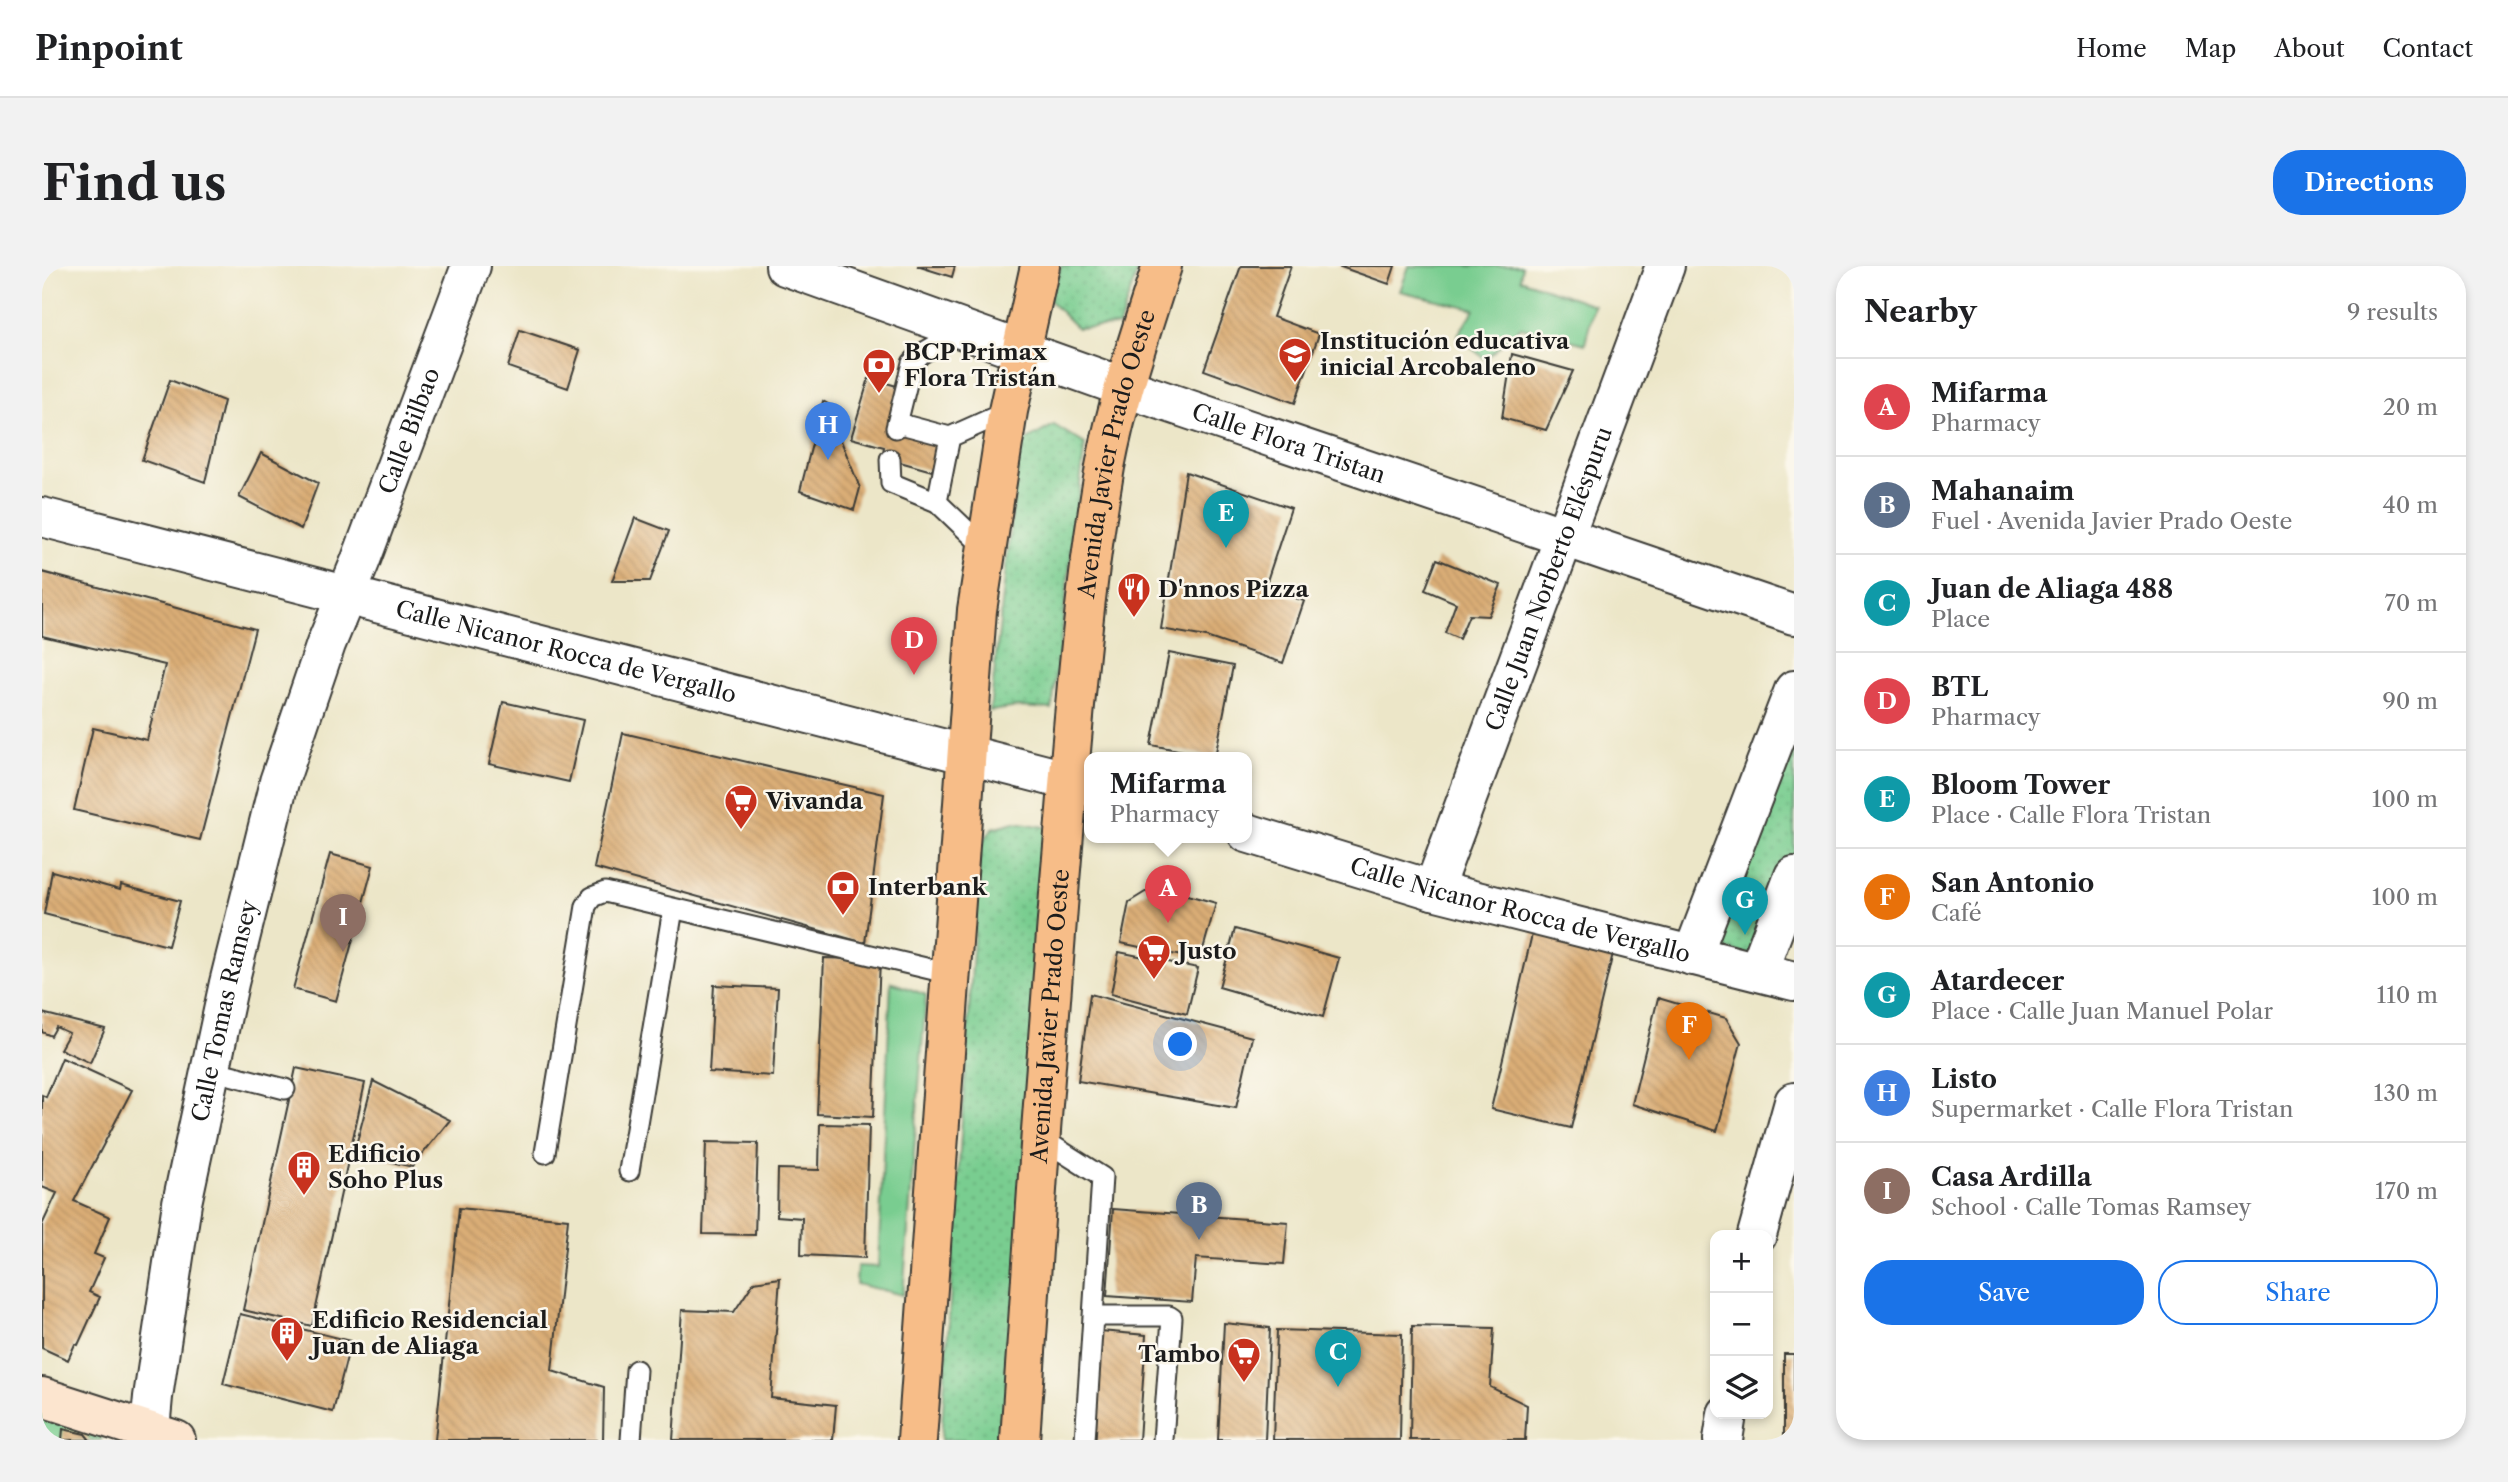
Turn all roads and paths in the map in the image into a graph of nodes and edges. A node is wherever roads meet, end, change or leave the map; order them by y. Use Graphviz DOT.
graph roads {
  1 [pos="471,266"];
  2 [pos="785,266"];
  3 [pos="1040,266"];
  4 [pos="1162,266"];
  5 [pos="1665,266"];
  6 [pos="962,330"];
  7 [pos="1021,351"];
  8 [pos="1123,387"];
  9 [pos="1008,411"];
  10 [pos="950,437"];
  11 [pos="890,459"];
  12 [pos="937,502"];
  13 [pos="42,517"];
  14 [pos="1563,535"];
  15 [pos="986,549"];
  16 [pos="346,595"];
  17 [pos="1794,615"];
  18 [pos="1794,690"];
  19 [pos="966,754"];
  20 [pos="1079,783"];
  21 [pos="1252,836"];
  22 [pos="1794,876"];
  23 [pos="1433,890"];
  24 [pos="673,909"];
  25 [pos="1692,956"];
  26 [pos="951,974"];
  27 [pos="1776,976"];
  28 [pos="211,1070"];
  29 [pos="285,1089"];
  30 [pos="1794,1102"];
  31 [pos="1039,1137"];
  32 [pos="545,1153"];
  33 [pos="629,1171"];
  34 [pos="1758,1230"];
  35 [pos="1093,1316"];
  36 [pos="636,1370"];
  37 [pos="42,1397"];
  38 [pos="1726,1419"];
  39 [pos="158,1437"];
  40 [pos="631,1440"];
  41 [pos="917,1440"];
  42 [pos="1020,1440"];
  43 [pos="1085,1440"];
  44 [pos="1163,1440"];
  45 [pos="1723,1440"];
  1 -- 16 [label="street, Calle Bilbao"];
  2 -- 6 [label="street, Calle Flora Tristan"];
  3 -- 7 [label="main road"];
  4 -- 8 [label="main road, Avenida Javier Prado Oeste"];
  5 -- 14 [label="street, Calle Juan Norberto Eléspuru"];
  6 -- 7 [label="street, Calle Flora Tristan"];
  6 -- 10 [label="lane"];
  7 -- 8 [label="street, Calle Flora Tristan"];
  7 -- 9 [label="main road"];
  8 -- 14 [label="street, Calle Flora Tristan"];
  8 -- 20 [label="main road, Avenida Javier Prado Oeste"];
  9 -- 10 [label="lane"];
  9 -- 15 [label="main road"];
  10 -- 12 [label="lane"];
  11 -- 12 [label="lane"];
  12 -- 15 [label="lane"];
  13 -- 16 [label="street, Calle Nicanor Rocca de Vergallo"];
  14 -- 17 [label="street, Calle Flora Tristan"];
  14 -- 23 [label="street, Calle Juan Norberto Eléspuru"];
  15 -- 19 [label="main road"];
  16 -- 19 [label="street, Calle Nicanor Rocca de Vergallo"];
  16 -- 28 [label="street, Calle Tomas Ramsey"];
  18 -- 25 [label="street"];
  19 -- 20 [label="street, Calle Nicanor Rocca de Vergallo"];
  19 -- 26 [label="main road"];
  20 -- 31 [label="main road, Avenida Javier Prado Oeste"];
  21 -- 23 [label="street, Calle Nicanor Rocca de Vergallo"];
  22 -- 27 [label="street"];
  23 -- 25 [label="street, Calle Nicanor Rocca de Vergallo"];
  24 -- 26 [label="lane"];
  24 -- 32 [label="lane"];
  24 -- 33 [label="lane"];
  25 -- 27 [label="street, Calle Nicanor Rocca de Vergallo"];
  26 -- 41 [label="main road"];
  28 -- 29 [label="lane"];
  28 -- 39 [label="street, Calle Tomas Ramsey"];
  30 -- 34 [label="street"];
  31 -- 35 [label="lane"];
  31 -- 42 [label="main road, Avenida Javier Prado Oeste"];
  35 -- 43 [label="lane"];
  35 -- 44 [label="lane"];
  36 -- 40 [label="lane"];
  37 -- 39 [label="main road"];
  38 -- 45 [label="street"];
}
